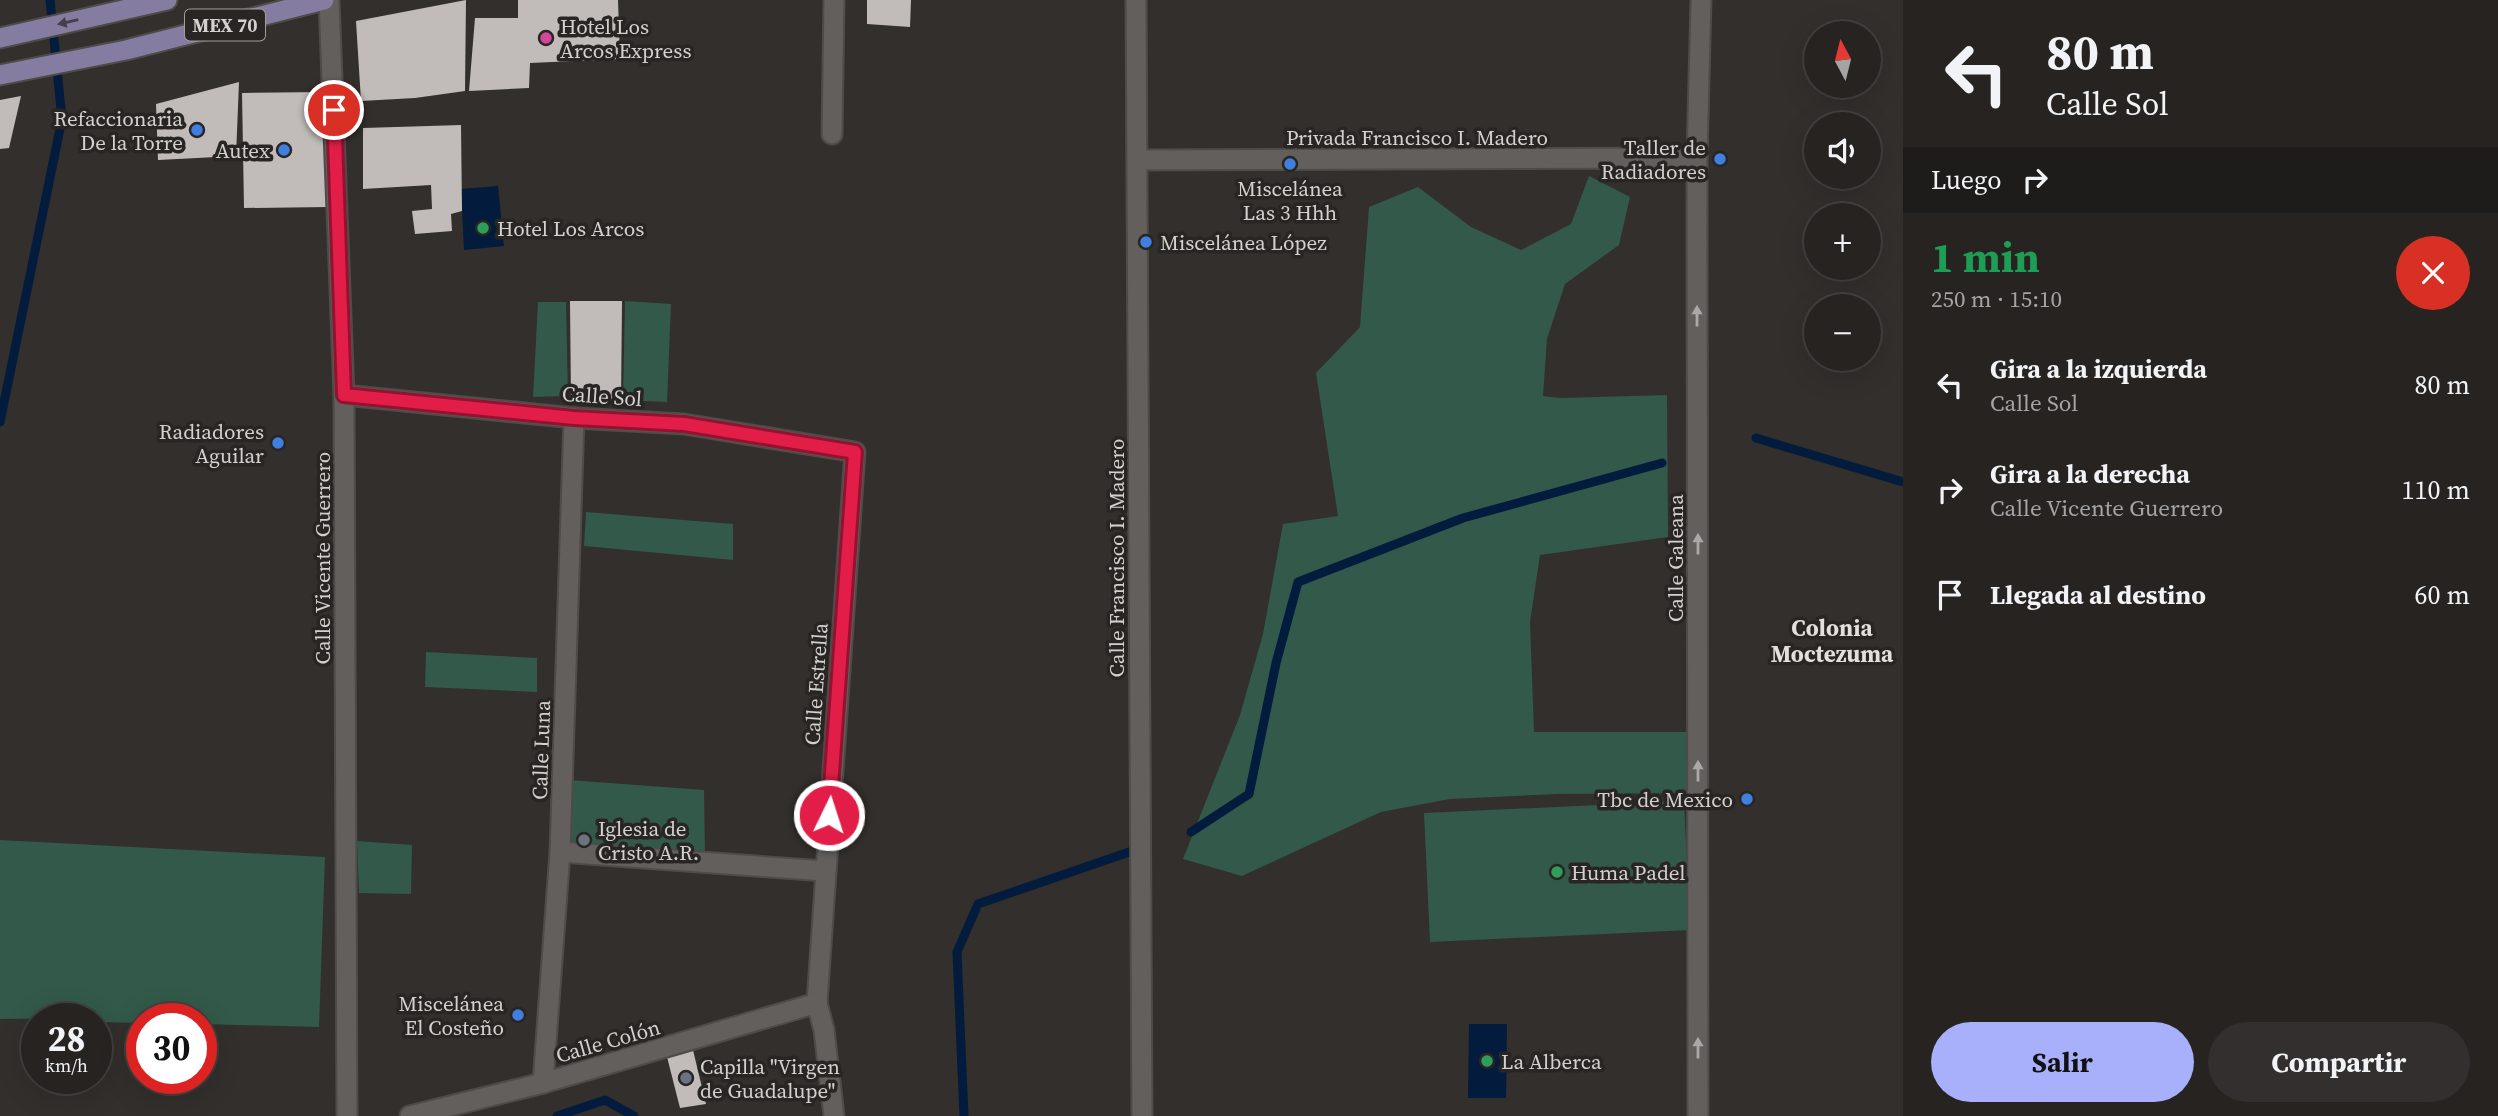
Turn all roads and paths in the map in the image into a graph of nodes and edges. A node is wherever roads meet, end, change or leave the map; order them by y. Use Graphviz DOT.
graph roads {
  1 [pos="167,0"];
  2 [pos="324,0"];
  3 [pos="329,0"];
  4 [pos="834,0"];
  5 [pos="1136,0"];
  6 [pos="1701,0"];
  7 [pos="8,36"];
  8 [pos="0,75"];
  9 [pos="832,134"];
  10 [pos="1697,158"];
  11 [pos="1138,160"];
  12 [pos="344,395"];
  13 [pos="574,418"];
  14 [pos="855,452"];
  15 [pos="560,852"];
  16 [pos="825,871"];
  17 [pos="817,1003"];
  18 [pos="543,1083"];
  19 [pos="347,1116"];
  20 [pos="410,1116"];
  21 [pos="834,1116"];
  22 [pos="1142,1116"];
  23 [pos="1698,1116"];
  1 -- 7 [label="main road, MEX 70, one-way"];
  2 -- 8 [label="main road, MEX 70"];
  3 -- 12 [label="street, Calle Vicente Guerrero"];
  4 -- 9 [label="street"];
  5 -- 11 [label="street, Calle Francisco I. Madero"];
  6 -- 10 [label="street, Calle Galeana"];
  10 -- 11 [label="street, Privada Francisco I. Madero"];
  23 -- 10 [label="street, Calle Galeana, one-way"];
  11 -- 22 [label="street, Calle Francisco I. Madero"];
  12 -- 13 [label="street, Calle Sol"];
  12 -- 19 [label="street, Calle Vicente Guerrero"];
  13 -- 14 [label="street, Calle Sol"];
  13 -- 15 [label="street, Calle Luna"];
  14 -- 16 [label="street, Calle Estrella"];
  15 -- 16 [label="street"];
  15 -- 18 [label="street, Calle Luna"];
  16 -- 17 [label="street, Calle Estrella"];
  17 -- 18 [label="street, Calle Colón"];
  17 -- 21 [label="street, Calle Estrella"];
  18 -- 20 [label="street, Calle Colón"];
}
